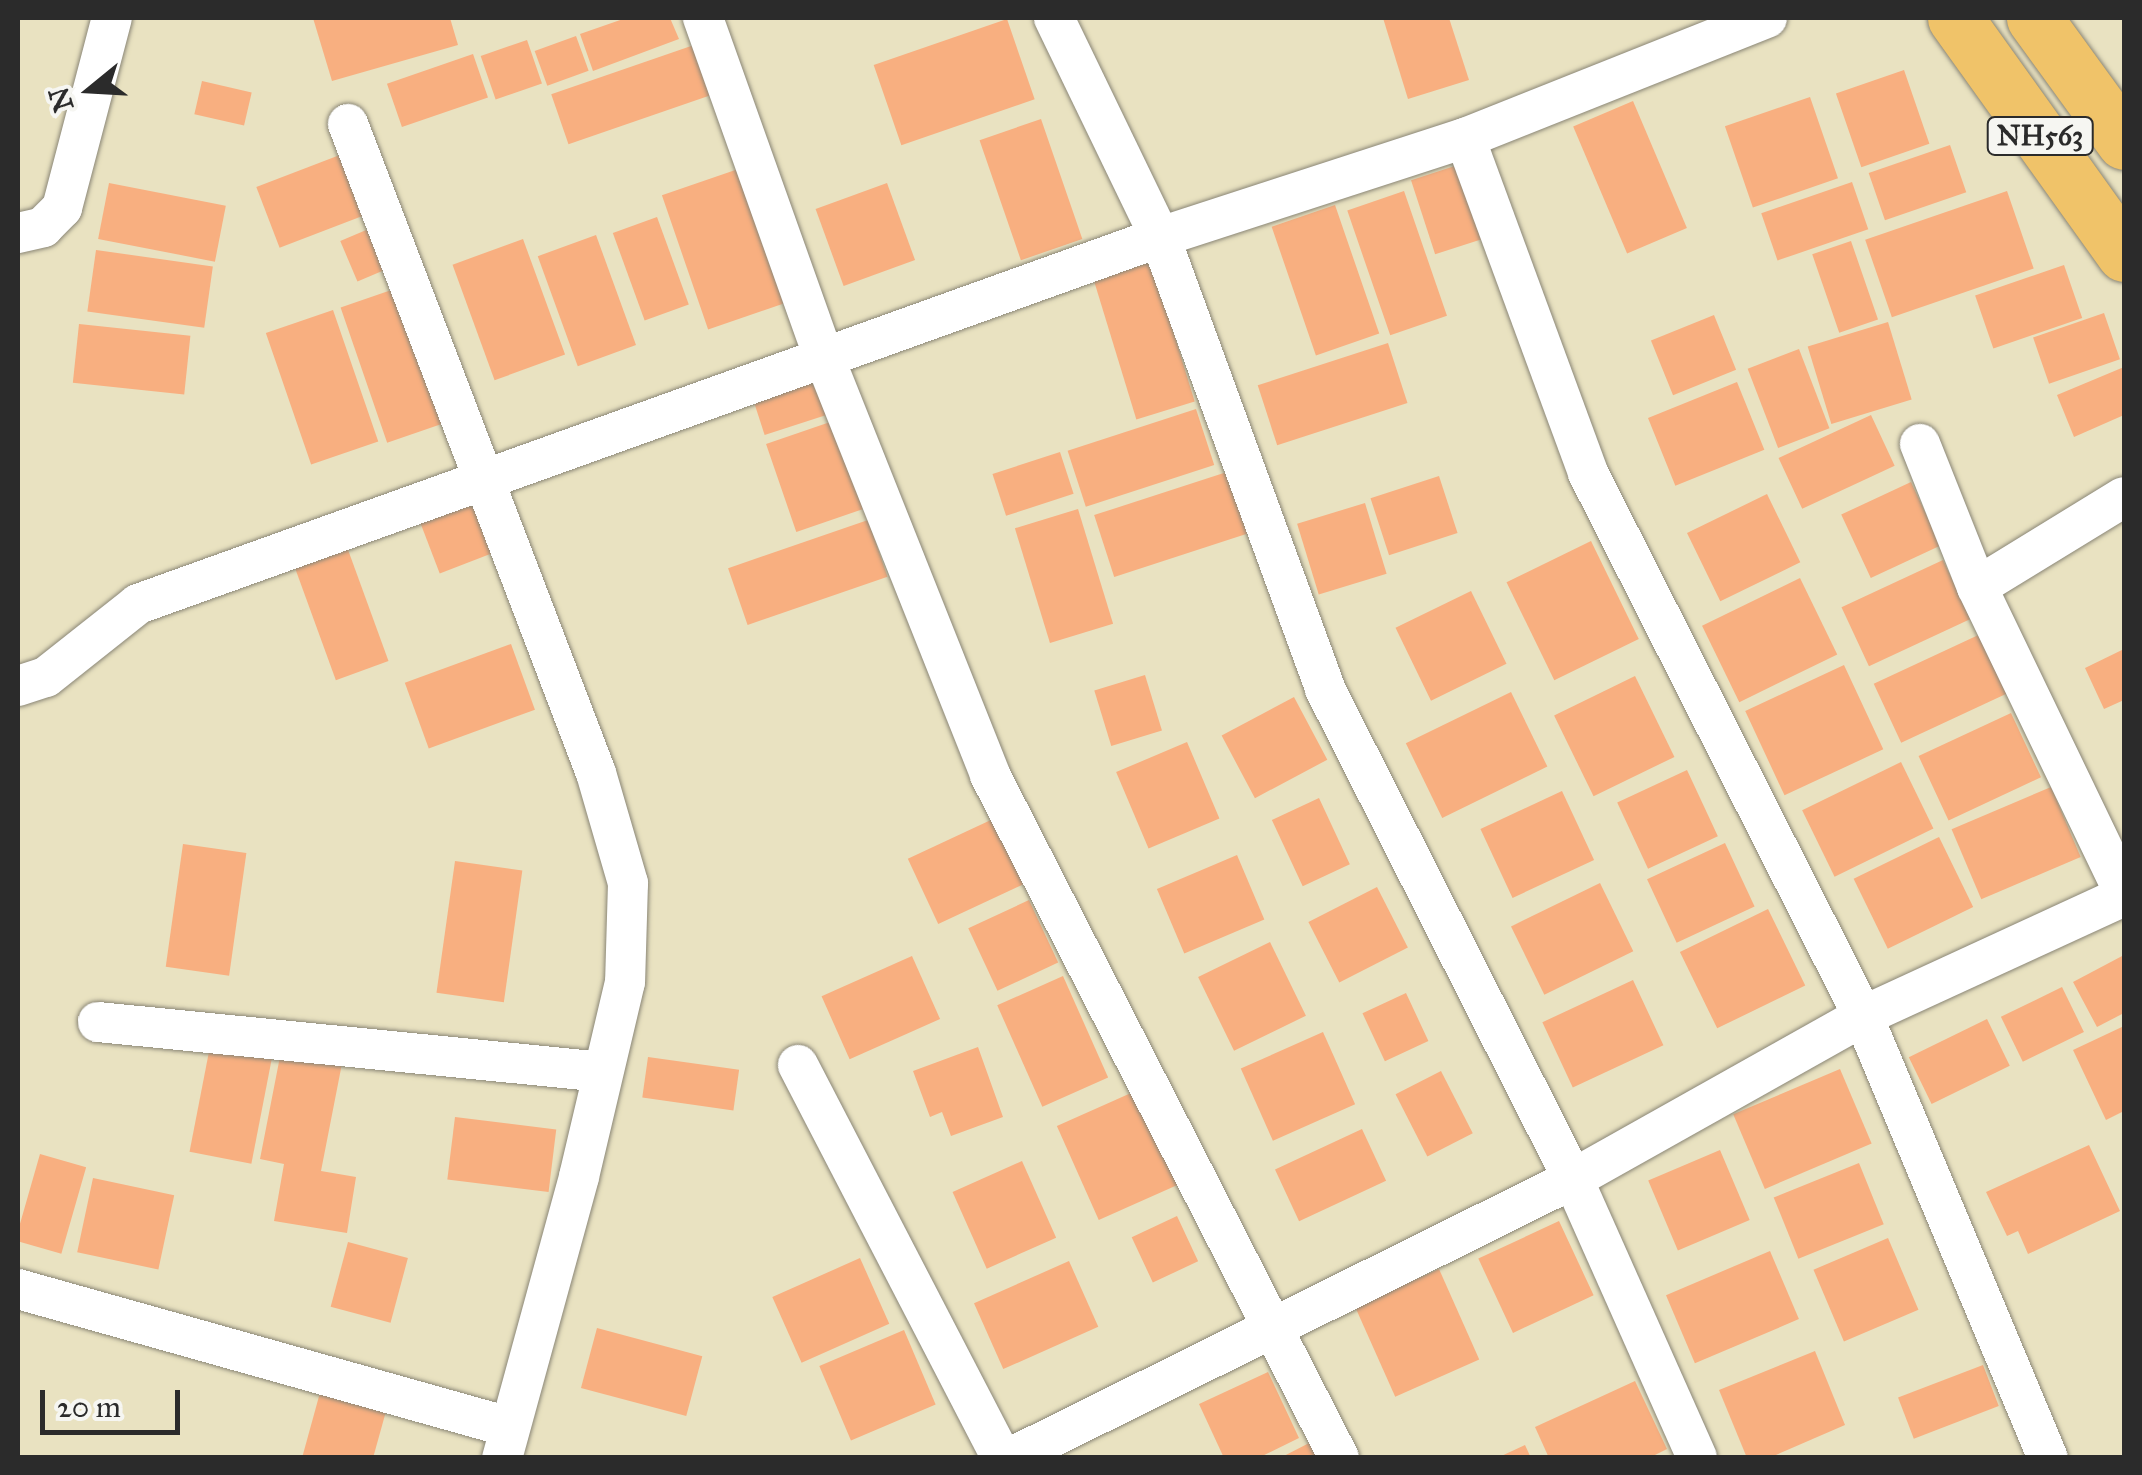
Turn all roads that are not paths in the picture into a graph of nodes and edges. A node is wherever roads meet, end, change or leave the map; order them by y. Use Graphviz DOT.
graph roads {
  1 [pos="112,18"];
  2 [pos="703,18"];
  3 [pos="1054,18"];
  4 [pos="1767,18"];
  5 [pos="1955,18"];
  6 [pos="2034,18"];
  7 [pos="348,124"];
  8 [pos="1465,138"];
  9 [pos="2124,142"];
  10 [pos="18,234"];
  11 [pos="1160,237"];
  12 [pos="2124,254"];
  13 [pos="824,357"];
  14 [pos="1920,444"];
  15 [pos="484,480"];
  16 [pos="2124,498"];
  17 [pos="1976,586"];
  18 [pos="18,686"];
  19 [pos="2124,894"];
  20 [pos="1863,1016"];
  21 [pos="98,1022"];
  22 [pos="798,1065"];
  23 [pos="603,1072"];
  24 [pos="1573,1179"];
  25 [pos="18,1289"];
  26 [pos="1276,1329"];
  27 [pos="506,1442"];
  28 [pos="1002,1458"];
  29 [pos="1010,1458"];
  30 [pos="1339,1458"];
  31 [pos="1697,1458"];
  32 [pos="2048,1458"];
  1 -- 10 [label="street"];
  2 -- 13 [label="street"];
  3 -- 11 [label="street"];
  4 -- 8 [label="street"];
  5 -- 12 [label="highway, NH563"];
  6 -- 9 [label="highway, NH563"];
  7 -- 15 [label="street"];
  8 -- 11 [label="street"];
  8 -- 20 [label="street"];
  11 -- 13 [label="street"];
  11 -- 24 [label="street"];
  13 -- 15 [label="street"];
  13 -- 26 [label="street"];
  14 -- 17 [label="street"];
  15 -- 18 [label="street"];
  15 -- 23 [label="street"];
  16 -- 17 [label="street"];
  17 -- 19 [label="street"];
  19 -- 20 [label="street"];
  20 -- 24 [label="street"];
  20 -- 32 [label="street"];
  21 -- 23 [label="street"];
  22 -- 28 [label="street"];
  23 -- 27 [label="street"];
  24 -- 26 [label="street"];
  24 -- 31 [label="street"];
  25 -- 27 [label="street"];
  26 -- 29 [label="street"];
  26 -- 30 [label="street"];
}
